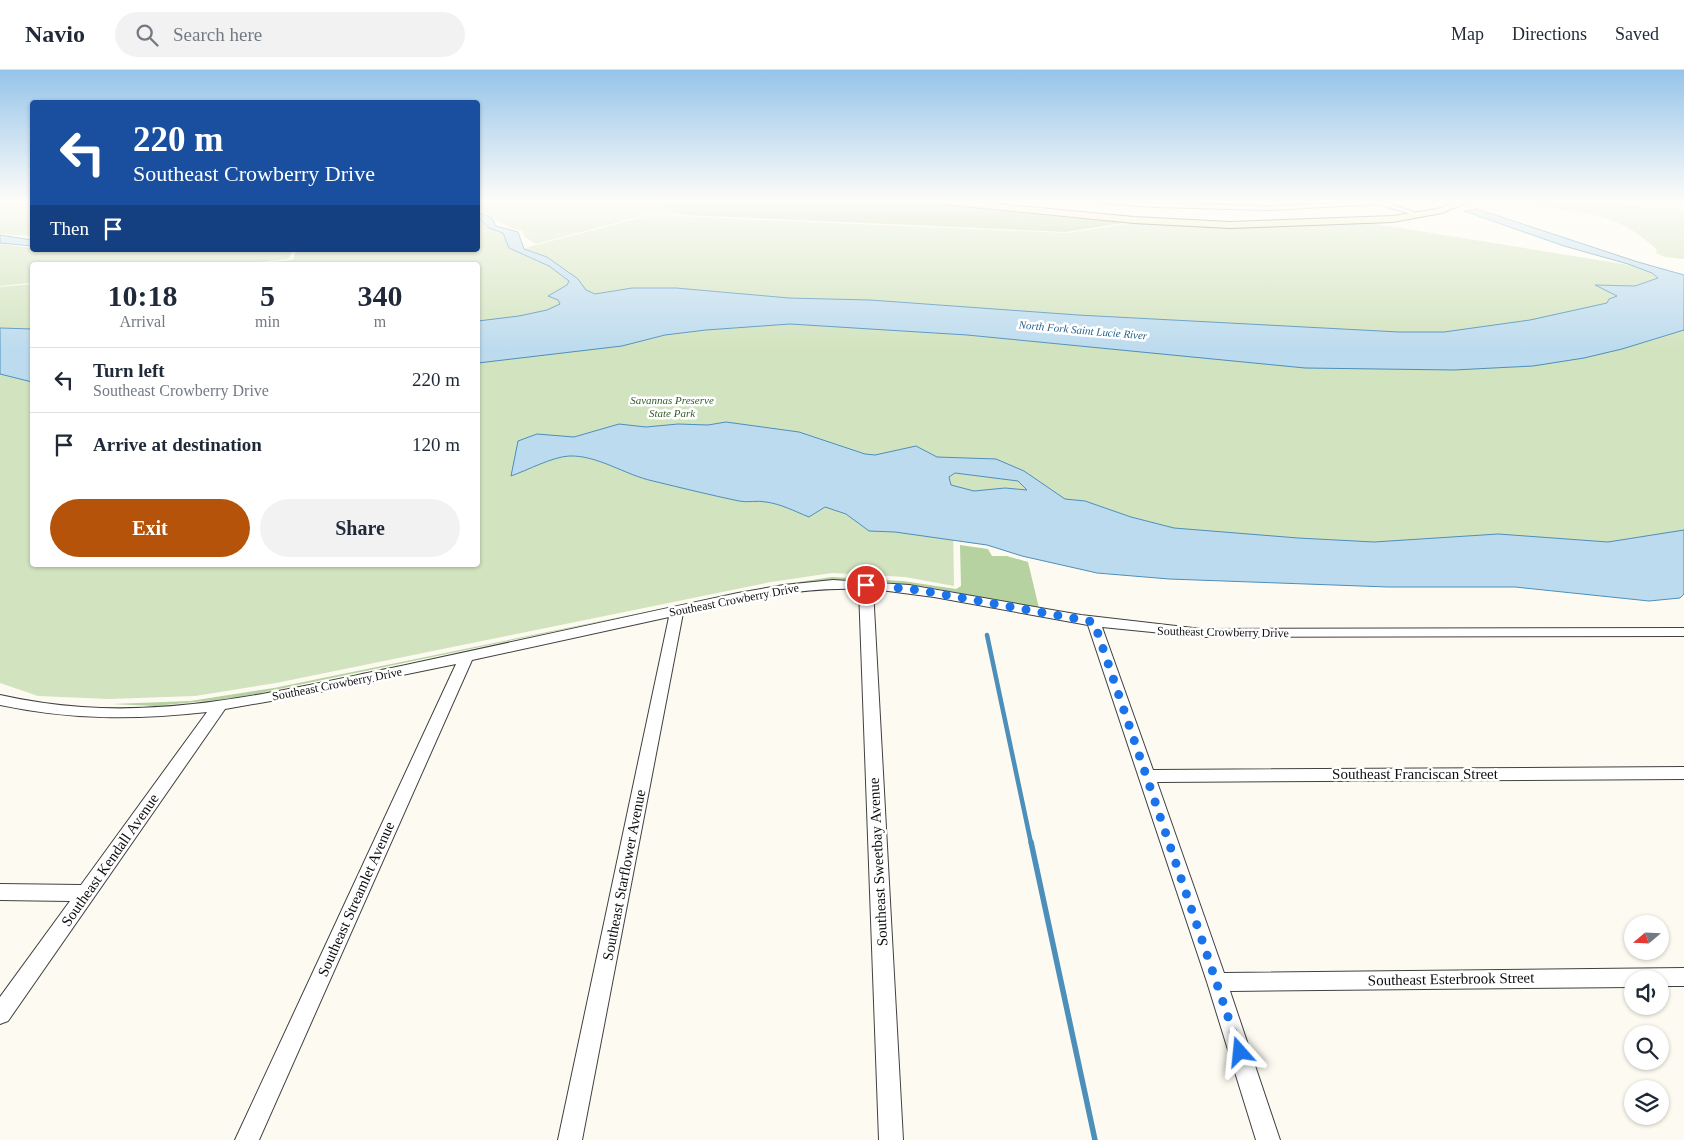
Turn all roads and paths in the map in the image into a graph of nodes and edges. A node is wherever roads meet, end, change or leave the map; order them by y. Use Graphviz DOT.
graph roads {
  1 [pos="866,585"];
  2 [pos="677,611"];
  3 [pos="1094,622"];
  4 [pos="1684,632"];
  5 [pos="466,657"];
  6 [pos="0,700"];
  7 [pos="219,706"];
  8 [pos="1684,773"];
  9 [pos="1147,776"];
  10 [pos="0,892"];
  11 [pos="87,892"];
  12 [pos="1684,977"];
  13 [pos="1217,982"];
  14 [pos="0,1014"];
  15 [pos="247,1140"];
  16 [pos="570,1140"];
  17 [pos="891,1140"];
  18 [pos="1268,1140"];
  1 -- 2 [label="street, Southeast Crowberry Drive"];
  1 -- 3 [label="street, Southeast Crowberry Drive"];
  1 -- 17 [label="street, Southeast Sweetbay Avenue"];
  2 -- 5 [label="street, Southeast Crowberry Drive"];
  2 -- 16 [label="street, Southeast Starflower Avenue"];
  3 -- 4 [label="street, Southeast Crowberry Drive"];
  3 -- 9 [label="street"];
  5 -- 7 [label="street, Southeast Crowberry Drive"];
  5 -- 15 [label="street, Southeast Streamlet Avenue"];
  6 -- 7 [label="street, Southeast Crowberry Drive"];
  7 -- 11 [label="street, Southeast Kendall Avenue"];
  8 -- 9 [label="street, Southeast Franciscan Street"];
  9 -- 13 [label="street"];
  10 -- 11 [label="street"];
  11 -- 14 [label="street, Southeast Kendall Avenue"];
  12 -- 13 [label="street, Southeast Esterbrook Street"];
  13 -- 18 [label="street"];
}
